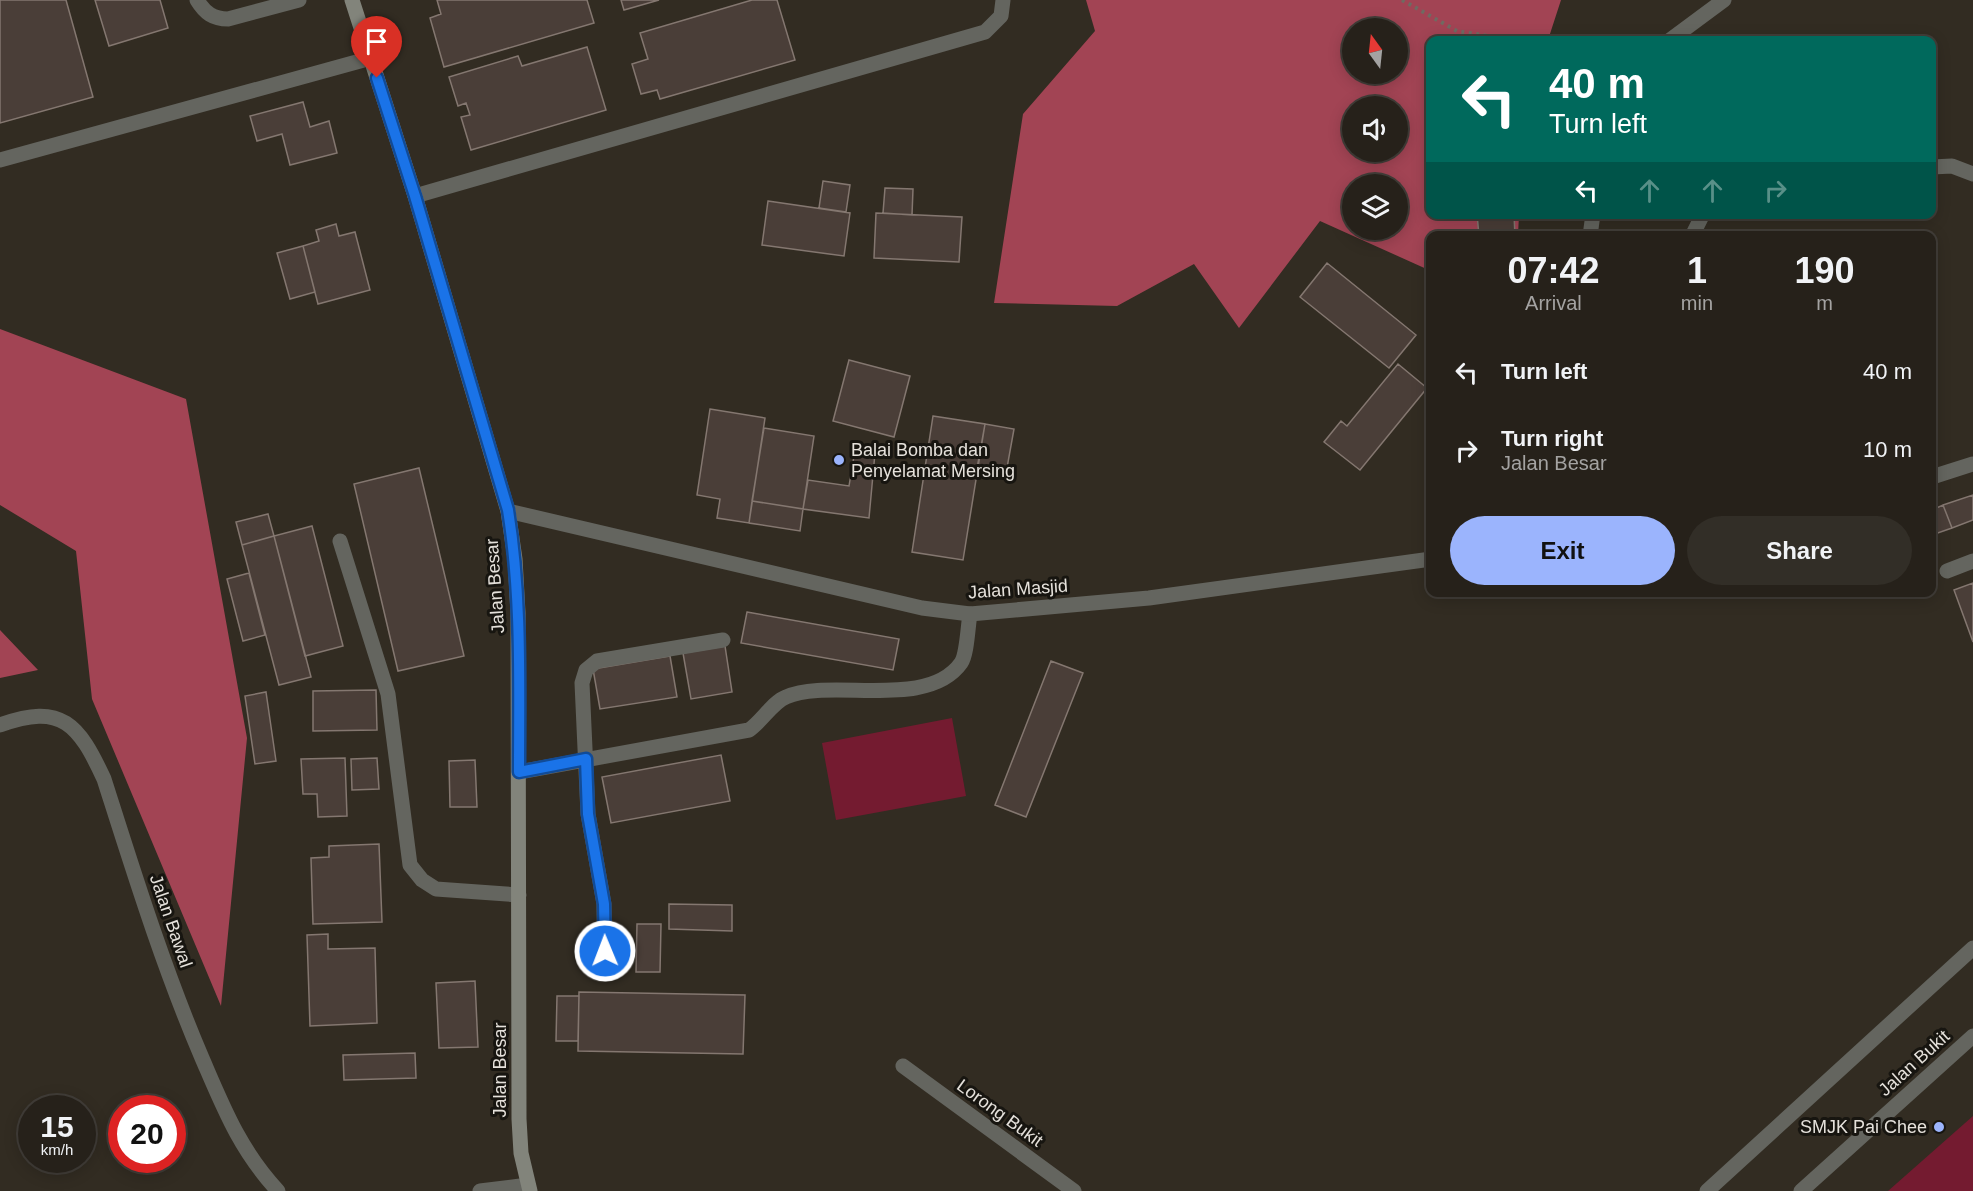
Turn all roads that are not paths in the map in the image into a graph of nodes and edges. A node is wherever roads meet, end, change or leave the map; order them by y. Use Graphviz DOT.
graph roads {
  1 [pos="197,0"];
  2 [pos="299,0"];
  3 [pos="352,0"];
  4 [pos="1003,0"];
  5 [pos="1724,0"];
  6 [pos="1675,36"];
  7 [pos="371,58"];
  8 [pos="0,160"];
  9 [pos="1936,167"];
  10 [pos="1973,174"];
  11 [pos="415,196"];
  12 [pos="1973,464"];
  13 [pos="1936,476"];
  14 [pos="508,510"];
  15 [pos="340,541"];
  16 [pos="1426,560"];
  17 [pos="1973,561"];
  18 [pos="1947,571"];
  19 [pos="970,614"];
  20 [pos="723,640"];
  21 [pos="0,725"];
  22 [pos="586,759"];
  23 [pos="519,772"];
  24 [pos="519,895"];
  25 [pos="1973,948"];
  26 [pos="605,974"];
  27 [pos="1973,1036"];
  28 [pos="903,1066"];
  29 [pos="529,1188"];
  30 [pos="278,1191"];
  31 [pos="480,1191"];
  32 [pos="1074,1191"];
  33 [pos="1707,1191"];
  34 [pos="1801,1191"];
  1 -- 2 [label="street"];
  3 -- 7 [label="street, Jalan Besar"];
  4 -- 11 [label="street"];
  5 -- 6 [label="street"];
  7 -- 8 [label="street"];
  7 -- 11 [label="street, Jalan Besar"];
  9 -- 10 [label="street"];
  11 -- 14 [label="street, Jalan Besar"];
  12 -- 13 [label="street"];
  14 -- 19 [label="street, Jalan Masjid"];
  14 -- 23 [label="street, Jalan Besar"];
  15 -- 24 [label="street"];
  16 -- 19 [label="street, Jalan Masjid"];
  17 -- 18 [label="street"];
  19 -- 22 [label="street"];
  20 -- 22 [label="street"];
  21 -- 30 [label="street, Jalan Bawal"];
  22 -- 23 [label="street"];
  22 -- 26 [label="street"];
  23 -- 24 [label="street, Jalan Besar"];
  24 -- 29 [label="street, Jalan Besar"];
  25 -- 33 [label="street"];
  27 -- 34 [label="street, Jalan Bukit"];
  28 -- 32 [label="street, Lorong Bukit"];
  29 -- 31 [label="street"];
}
